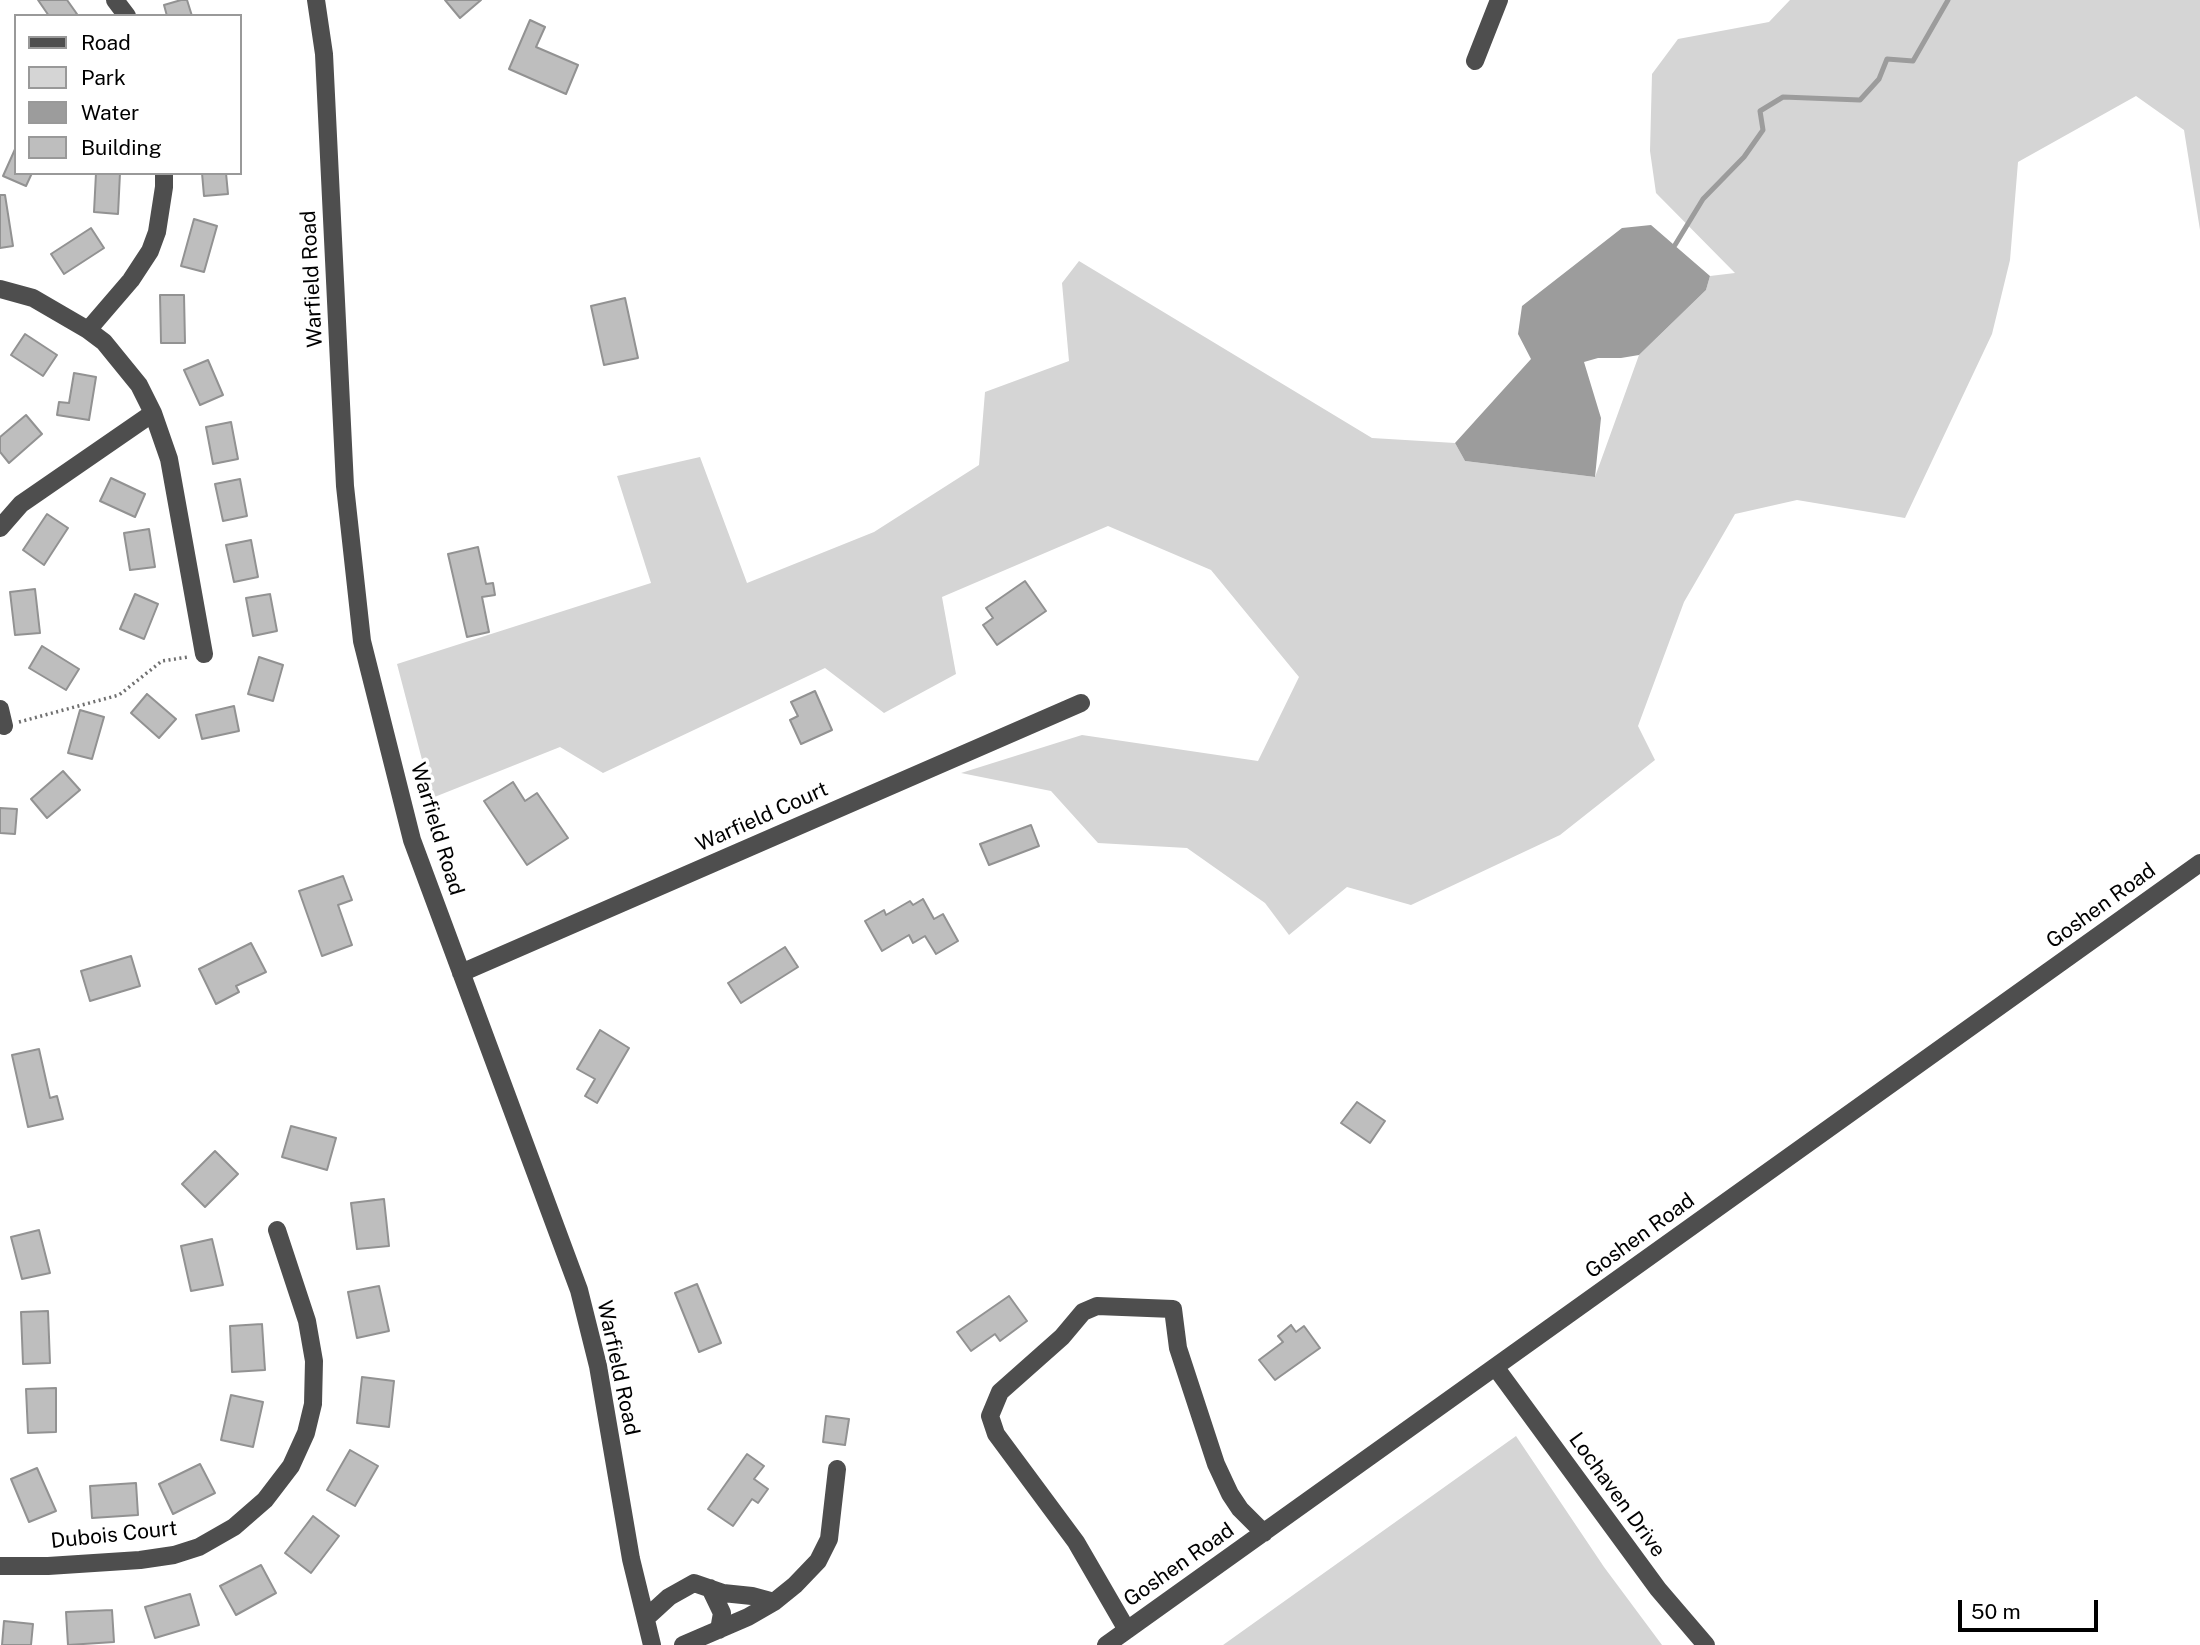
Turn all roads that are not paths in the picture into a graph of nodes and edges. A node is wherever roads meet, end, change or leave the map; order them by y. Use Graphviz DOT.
graph roads {
  1 [pos="316,0"];
  2 [pos="1499,0"];
  3 [pos="1475,61"];
  4 [pos="164,175"];
  5 [pos="0,289"];
  6 [pos="88,330"];
  7 [pos="153,413"];
  8 [pos="0,528"];
  9 [pos="204,654"];
  10 [pos="1082,703"];
  11 [pos="2200,863"];
  12 [pos="461,973"];
  13 [pos="277,1230"];
  14 [pos="1496,1368"];
  15 [pos="837,1469"];
  16 [pos="1264,1533"];
  17 [pos="0,1566"];
  18 [pos="710,1588"];
  19 [pos="774,1602"];
  20 [pos="646,1618"];
  21 [pos="719,1630"];
  22 [pos="1127,1630"];
  23 [pos="652,1645"];
  24 [pos="683,1645"];
  25 [pos="1106,1645"];
  26 [pos="1706,1645"];
  1 -- 12 [label="street, Warfield Road"];
  2 -- 3 [label="street"];
  4 -- 6 [label="street"];
  5 -- 6 [label="street"];
  6 -- 7 [label="street"];
  7 -- 8 [label="street"];
  7 -- 9 [label="street"];
  10 -- 12 [label="street, Warfield Court"];
  11 -- 14 [label="street, Goshen Road"];
  12 -- 20 [label="street, Warfield Road"];
  13 -- 17 [label="street, Dubois Court"];
  14 -- 16 [label="street, Goshen Road"];
  14 -- 26 [label="street, Lochaven Drive"];
  15 -- 19 [label="street"];
  16 -- 22 [label="street, Goshen Road"];
  16 -- 22 [label="street"];
  18 -- 19 [label="street"];
  18 -- 20 [label="street"];
  18 -- 21 [label="street"];
  19 -- 21 [label="street"];
  20 -- 23 [label="street, Warfield Road"];
  21 -- 24 [label="street"];
  22 -- 25 [label="street, Goshen Road"];
}
